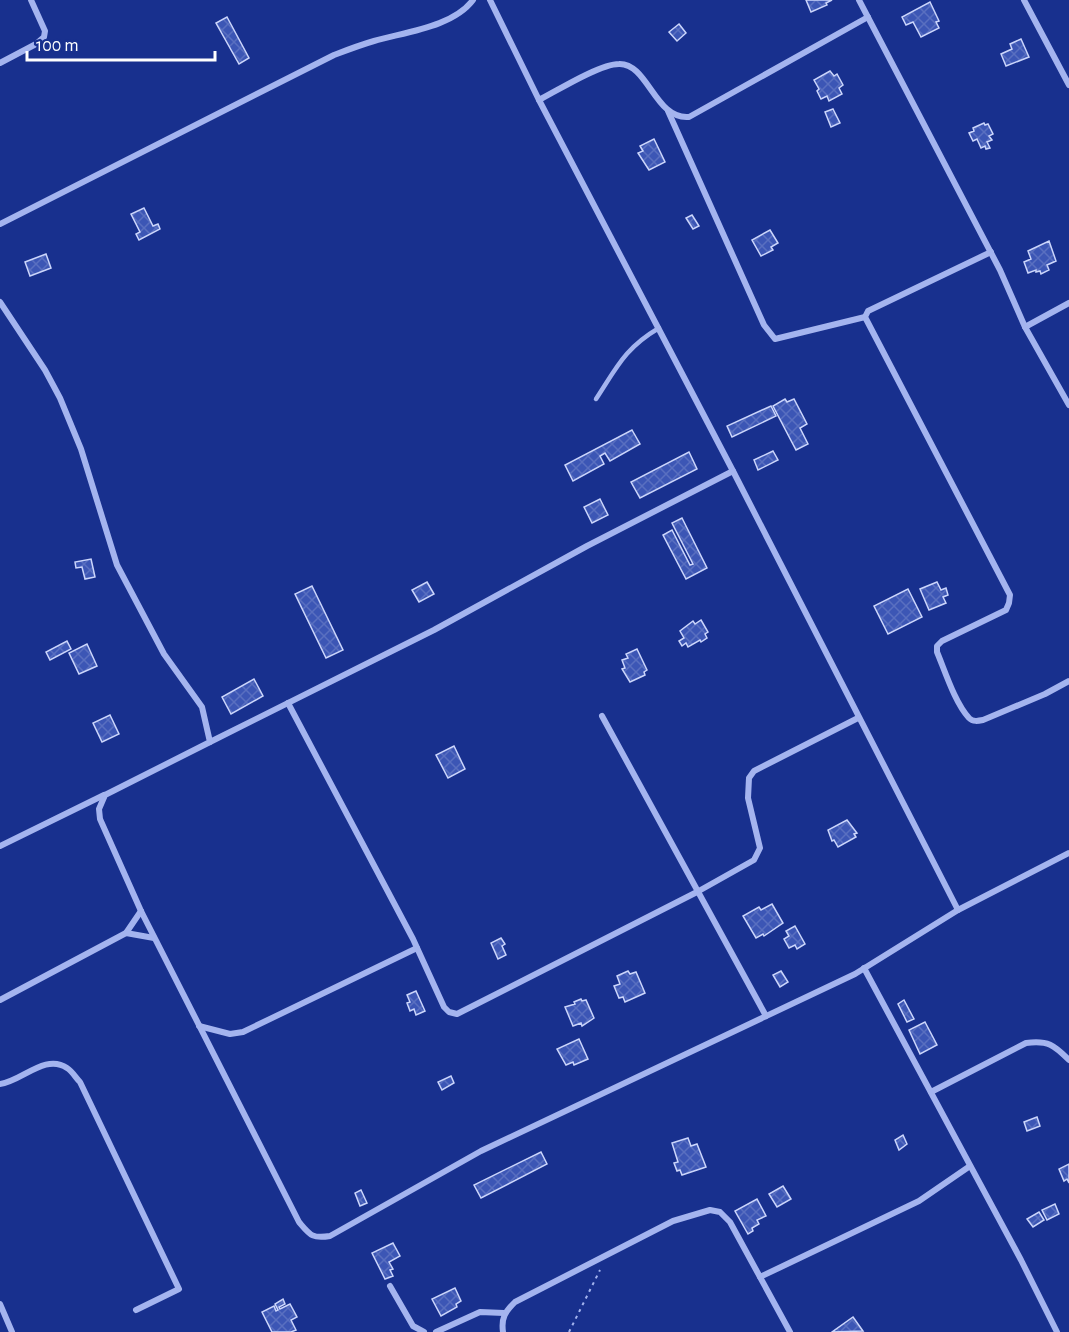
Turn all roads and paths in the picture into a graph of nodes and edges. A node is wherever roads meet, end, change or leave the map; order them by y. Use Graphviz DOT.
graph roads {
  1 [pos="31,0"];
  2 [pos="473,0"];
  3 [pos="490,0"];
  4 [pos="859,0"];
  5 [pos="1024,0"];
  6 [pos="868,17"];
  7 [pos="0,63"];
  8 [pos="1069,86"];
  9 [pos="539,100"];
  10 [pos="668,110"];
  11 [pos="0,224"];
  12 [pos="991,252"];
  13 [pos="0,302"];
  14 [pos="1069,303"];
  15 [pos="865,317"];
  16 [pos="1025,327"];
  17 [pos="659,328"];
  18 [pos="596,399"];
  19 [pos="1069,405"];
  20 [pos="733,471"];
  21 [pos="1069,681"];
  22 [pos="288,703"];
  23 [pos="602,716"];
  24 [pos="858,718"];
  25 [pos="210,742"];
  26 [pos="105,795"];
  27 [pos="0,846"];
  28 [pos="1069,853"];
  29 [pos="698,892"];
  30 [pos="958,910"];
  31 [pos="141,911"];
  32 [pos="126,933"];
  33 [pos="154,938"];
  34 [pos="417,948"];
  35 [pos="864,969"];
  36 [pos="0,1000"];
  37 [pos="766,1016"];
  38 [pos="199,1026"];
  39 [pos="1069,1060"];
  40 [pos="0,1084"];
  41 [pos="931,1092"];
  42 [pos="970,1166"];
  43 [pos="608,1254"];
  44 [pos="760,1277"];
  45 [pos="390,1286"];
  46 [pos="0,1304"];
  47 [pos="136,1310"];
  48 [pos="504,1313"];
  49 [pos="12,1332"];
  50 [pos="424,1332"];
  51 [pos="436,1332"];
  52 [pos="503,1332"];
  53 [pos="569,1332"];
  54 [pos="790,1332"];
  55 [pos="1057,1332"];
  1 -- 7 [label="street"];
  2 -- 11 [label="street"];
  3 -- 9 [label="street"];
  4 -- 6 [label="street"];
  5 -- 8 [label="street"];
  6 -- 10 [label="street"];
  6 -- 12 [label="street"];
  9 -- 10 [label="street"];
  9 -- 17 [label="street"];
  10 -- 15 [label="street"];
  12 -- 15 [label="street"];
  12 -- 16 [label="street"];
  13 -- 25 [label="street"];
  14 -- 16 [label="street"];
  15 -- 21 [label="street"];
  16 -- 19 [label="street"];
  17 -- 18 [label="lane"];
  17 -- 20 [label="street"];
  20 -- 22 [label="street"];
  20 -- 24 [label="street"];
  22 -- 25 [label="street"];
  22 -- 34 [label="street"];
  23 -- 29 [label="street"];
  24 -- 29 [label="street"];
  24 -- 30 [label="street"];
  25 -- 26 [label="street"];
  26 -- 27 [label="street"];
  26 -- 31 [label="street"];
  28 -- 30 [label="street"];
  29 -- 34 [label="street"];
  29 -- 37 [label="street"];
  30 -- 35 [label="street"];
  31 -- 32 [label="street"];
  31 -- 33 [label="street"];
  32 -- 33 [label="street"];
  32 -- 36 [label="street"];
  33 -- 38 [label="street"];
  34 -- 38 [label="street"];
  35 -- 37 [label="street"];
  35 -- 41 [label="street"];
  37 -- 38 [label="street"];
  39 -- 41 [label="street"];
  40 -- 47 [label="street"];
  41 -- 42 [label="street"];
  42 -- 44 [label="street"];
  42 -- 55 [label="street"];
  43 -- 44 [label="street"];
  43 -- 48 [label="street"];
  43 -- 53 [label="path"];
  44 -- 54 [label="street"];
  45 -- 50 [label="street"];
  46 -- 49 [label="street"];
  48 -- 51 [label="street"];
  48 -- 52 [label="street"];
}
